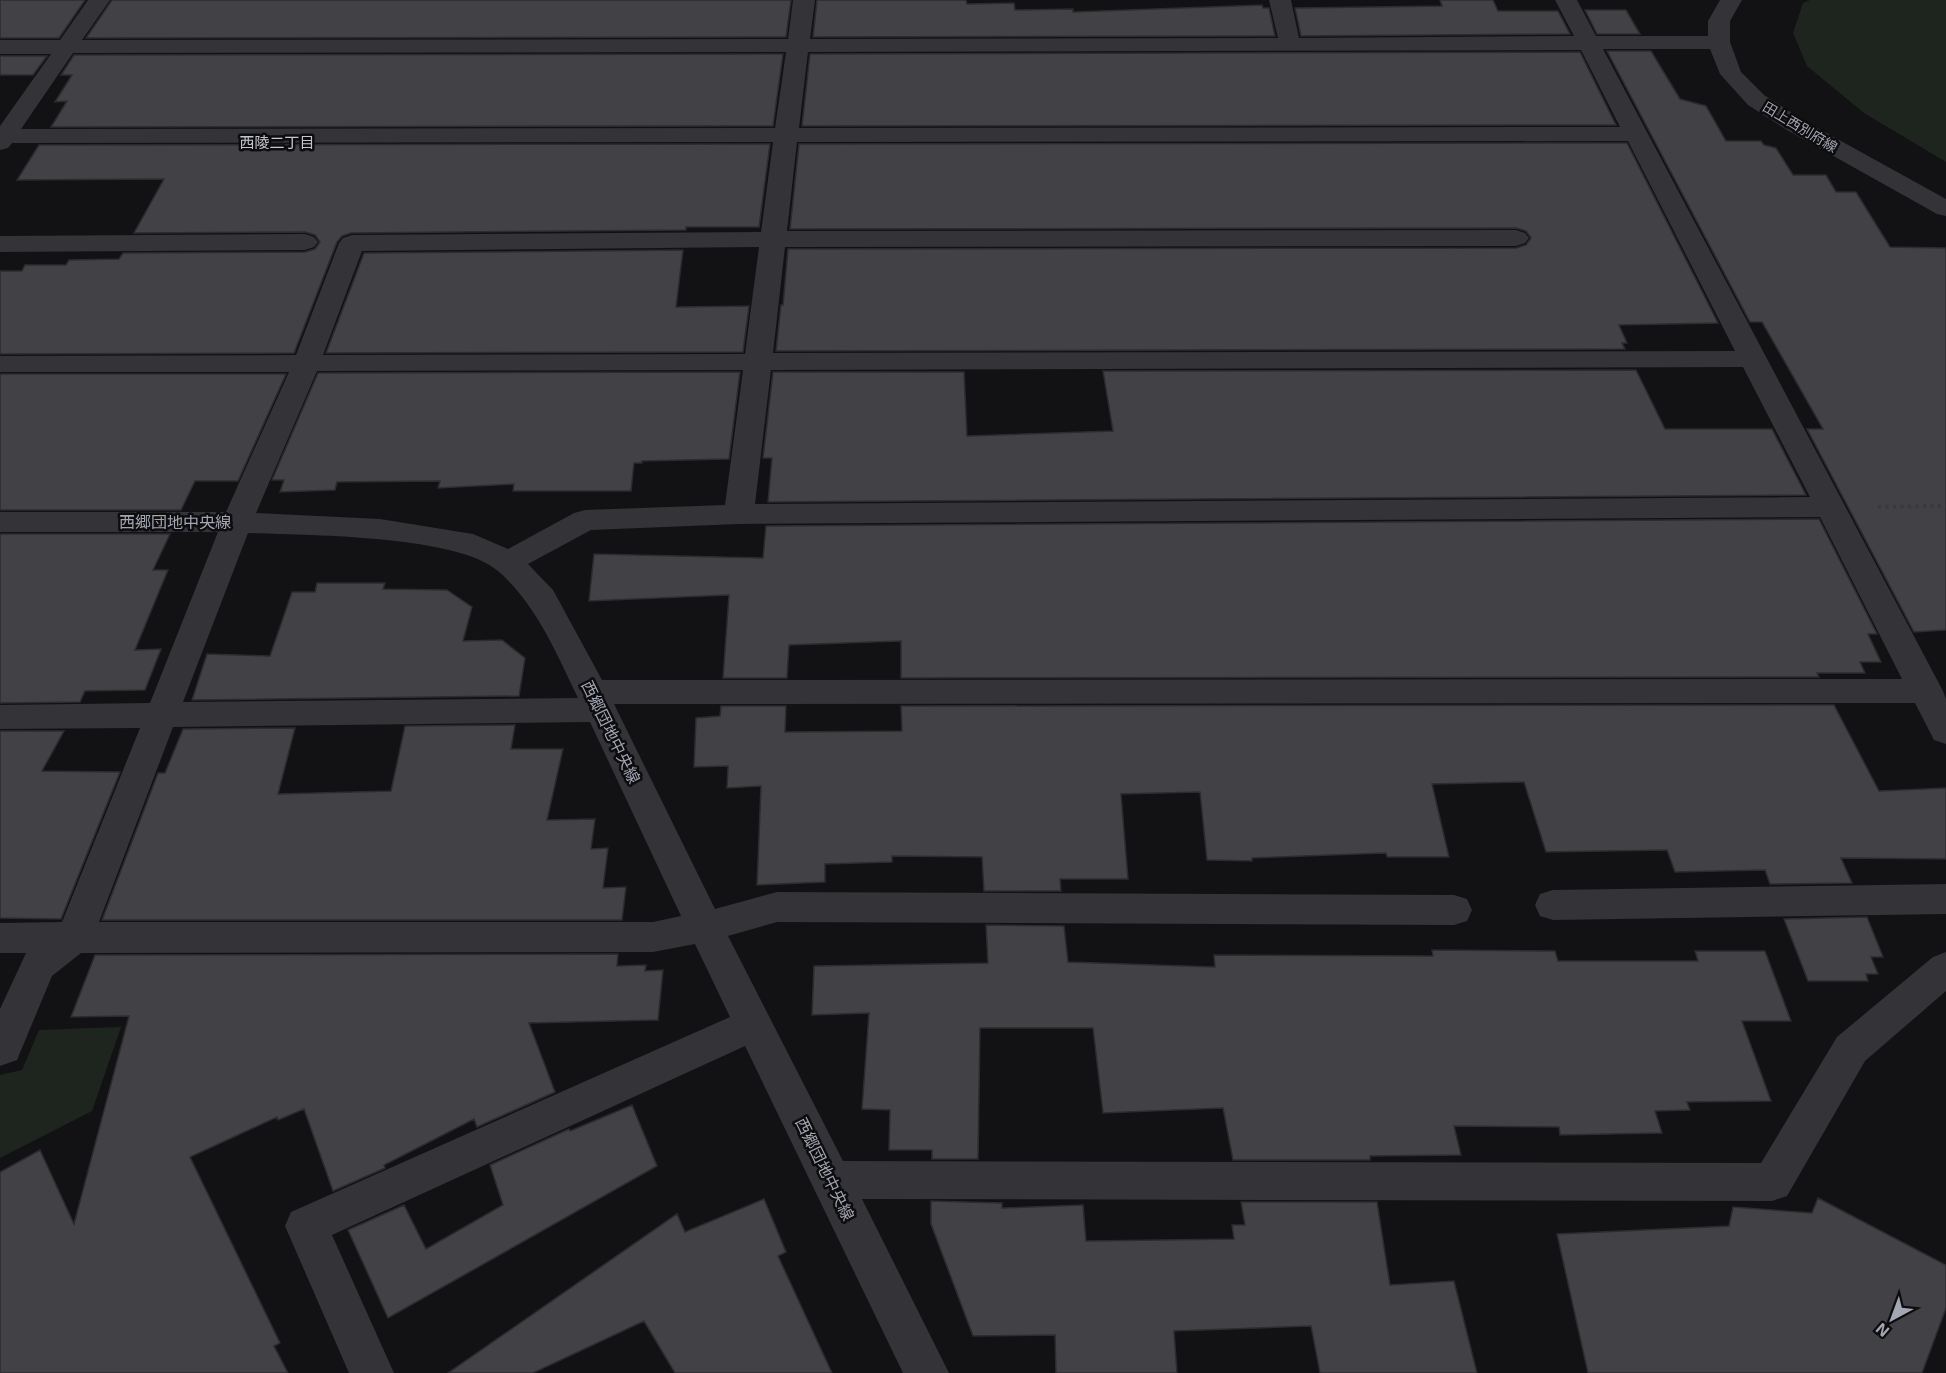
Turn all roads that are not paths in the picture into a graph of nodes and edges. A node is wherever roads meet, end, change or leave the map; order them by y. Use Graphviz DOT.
graph roads {
  1 [pos="99,0"];
  2 [pos="804,0"];
  3 [pos="1280,0"];
  4 [pos="1566,0"];
  5 [pos="1731,0"];
  6 [pos="1588,42"];
  7 [pos="1719,42"];
  8 [pos="797,45"];
  9 [pos="1290,45"];
  10 [pos="0,47"];
  11 [pos="66,47"];
  12 [pos="1635,134"];
  13 [pos="786,135"];
  14 [pos="2,138"];
  15 [pos="1946,209"];
  16 [pos="1516,238"];
  17 [pos="774,239"];
  18 [pos="305,242"];
  19 [pos="0,244"];
  20 [pos="1751,359"];
  21 [pos="0,364"];
  22 [pos="306,364"];
  23 [pos="756,364"];
  24 [pos="1829,507"];
  25 [pos="739,514"];
  26 [pos="0,522"];
  27 [pos="237,522"];
  28 [pos="508,562"];
  29 [pos="1926,691"];
  30 [pos="596,701"];
  31 [pos="163,716"];
  32 [pos="0,717"];
  33 [pos="1946,731"];
  34 [pos="1946,899"];
  35 [pos="1553,905"];
  36 [pos="1454,910"];
  37 [pos="705,927"];
  38 [pos="0,938"];
  39 [pos="74,938"];
  40 [pos="1946,968"];
  41 [pos="754,1024"];
  42 [pos="0,1049"];
  43 [pos="830,1180"];
  44 [pos="372,1373"];
  45 [pos="927,1373"];
  1 -- 11 [label="street"];
  2 -- 8 [label="street"];
  3 -- 9 [label="street"];
  4 -- 6 [label="street"];
  5 -- 7 [label="street, 田上西別府線"];
  6 -- 7 [label="street"];
  6 -- 9 [label="street"];
  6 -- 12 [label="street"];
  7 -- 15 [label="street, 田上西別府線"];
  8 -- 9 [label="street"];
  8 -- 11 [label="street"];
  8 -- 13 [label="street"];
  10 -- 11 [label="street"];
  11 -- 14 [label="street"];
  12 -- 13 [label="street"];
  12 -- 20 [label="street"];
  13 -- 14 [label="street"];
  13 -- 17 [label="street"];
  16 -- 17 [label="street"];
  17 -- 22 [label="street"];
  17 -- 23 [label="street"];
  18 -- 19 [label="street"];
  20 -- 23 [label="street"];
  20 -- 24 [label="street"];
  21 -- 22 [label="street"];
  22 -- 23 [label="street"];
  22 -- 27 [label="street"];
  23 -- 25 [label="street"];
  24 -- 25 [label="street"];
  24 -- 29 [label="street"];
  25 -- 28 [label="street"];
  26 -- 27 [label="street, 西郷団地中央線"];
  27 -- 28 [label="street, 西郷団地中央線"];
  27 -- 31 [label="street"];
  28 -- 30 [label="street, 西郷団地中央線"];
  29 -- 30 [label="street"];
  29 -- 33 [label="street"];
  30 -- 31 [label="street"];
  30 -- 37 [label="street, 西郷団地中央線"];
  31 -- 32 [label="street"];
  31 -- 39 [label="street"];
  34 -- 35 [label="street"];
  36 -- 37 [label="street"];
  37 -- 39 [label="street"];
  37 -- 41 [label="street, 西郷団地中央線"];
  38 -- 39 [label="street"];
  39 -- 42 [label="street"];
  40 -- 43 [label="street"];
  41 -- 43 [label="street, 西郷団地中央線"];
  41 -- 44 [label="street"];
  43 -- 45 [label="street, 西郷団地中央線"];
}
